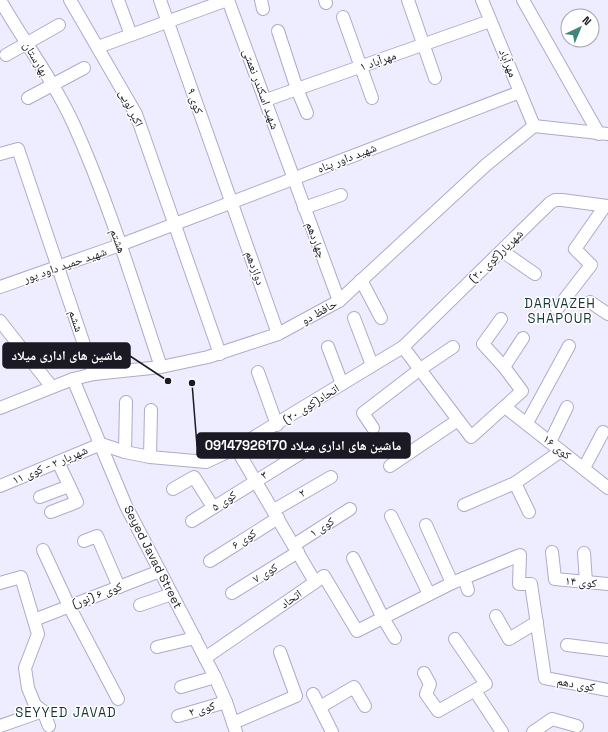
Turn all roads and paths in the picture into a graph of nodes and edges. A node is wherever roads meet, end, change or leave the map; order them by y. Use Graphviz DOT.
graph roads {
  1 [pos="70,0"];
  2 [pos="118,0"];
  3 [pos="160,0"];
  4 [pos="228,0"];
  5 [pos="408,0"];
  6 [pos="482,0"];
  7 [pos="523,0"];
  8 [pos="1,1"];
  9 [pos="343,17"];
  10 [pos="490,21"];
  11 [pos="168,22"];
  12 [pos="59,25"];
  13 [pos="278,31"];
  14 [pos="131,35"];
  15 [pos="28,43"];
  16 [pos="423,45"];
  17 [pos="98,47"];
  18 [pos="6,55"];
  19 [pos="360,67"];
  20 [pos="84,68"];
  21 [pos="435,78"];
  22 [pos="51,85"];
  23 [pos="297,89"];
  24 [pos="520,92"];
  25 [pos="28,98"];
  26 [pos="372,98"];
  27 [pos="266,100"];
  28 [pos="307,113"];
  29 [pos="69,117"];
  30 [pos="534,126"];
  31 [pos="604,134"];
  32 [pos="0,154"];
  33 [pos="294,178"];
  34 [pos="341,195"];
  35 [pos="231,202"];
  36 [pos="606,206"];
  37 [pos="304,208"];
  38 [pos="174,223"];
  39 [pos="120,245"];
  40 [pos="502,251"];
  41 [pos="59,267"];
  42 [pos="536,274"];
  43 [pos="362,280"];
  44 [pos="1,285"];
  45 [pos="339,301"];
  46 [pos="590,302"];
  47 [pos="557,309"];
  48 [pos="608,314"];
  49 [pos="354,318"];
  50 [pos="381,318"];
  51 [pos="501,318"];
  52 [pos="0,321"];
  53 [pos="278,334"];
  54 [pos="523,338"];
  55 [pos="569,346"];
  56 [pos="328,347"];
  57 [pos="403,347"];
  58 [pos="453,347"];
  59 [pos="220,354"];
  60 [pos="372,365"];
  61 [pos="161,367"];
  62 [pos="504,367"];
  63 [pos="420,370"];
  64 [pos="258,372"];
  65 [pos="94,374"];
  66 [pos="73,379"];
  67 [pos="342,384"];
  68 [pos="52,386"];
  69 [pos="126,402"];
  70 [pos="505,407"];
  71 [pos="567,407"];
  72 [pos="0,408"];
  73 [pos="152,410"];
  74 [pos="458,420"];
  75 [pos="527,423"];
  76 [pos="277,425"];
  77 [pos="373,428"];
  78 [pos="603,432"];
  79 [pos="550,442"];
  80 [pos="101,444"];
  81 [pos="314,445"];
  82 [pos="236,448"];
  83 [pos="561,451"];
  84 [pos="125,452"];
  85 [pos="150,457"];
  86 [pos="58,462"];
  87 [pos="390,466"];
  88 [pos="584,468"];
  89 [pos="331,477"];
  90 [pos="256,480"];
  91 [pos="515,483"];
  92 [pos="0,486"];
  93 [pos="69,486"];
  94 [pos="608,488"];
  95 [pos="173,489"];
  96 [pos="40,497"];
  97 [pos="464,505"];
  98 [pos="213,507"];
  99 [pos="350,509"];
  100 [pos="51,512"];
  101 [pos="529,512"];
  102 [pos="276,514"];
  103 [pos="391,516"];
  104 [pos="192,521"];
  105 [pos="426,525"];
  106 [pos="84,541"];
  107 [pos="296,548"];
  108 [pos="43,550"];
  109 [pos="552,552"];
  110 [pos="584,552"];
  111 [pos="353,558"];
  112 [pos="210,561"];
  113 [pos="160,571"];
  114 [pos="464,578"];
  115 [pos="1,581"];
  116 [pos="315,582"];
  117 [pos="452,582"];
  118 [pos="586,582"];
  119 [pos="608,584"];
  120 [pos="120,587"];
  121 [pos="468,590"];
  122 [pos="232,593"];
  123 [pos="172,594"];
  124 [pos="429,594"];
  125 [pos="140,604"];
  126 [pos="69,606"];
  127 [pos="496,616"];
  128 [pos="383,618"];
  129 [pos="34,620"];
  130 [pos="537,622"];
  131 [pos="195,638"];
  132 [pos="395,638"];
  133 [pos="455,639"];
  134 [pos="567,645"];
  135 [pos="158,647"];
  136 [pos="608,650"];
  137 [pos="280,652"];
  138 [pos="205,658"];
  139 [pos="424,673"];
  140 [pos="215,677"];
  141 [pos="181,687"];
  142 [pos="608,690"];
  143 [pos="475,691"];
  144 [pos="313,694"];
  145 [pos="118,699"];
  146 [pos="226,702"];
  147 [pos="365,706"];
  148 [pos="320,707"];
  149 [pos="43,711"];
  150 [pos="178,716"];
  151 [pos="0,726"];
  152 [pos="49,726"];
  153 [pos="578,726"];
  154 [pos="235,727"];
  155 [pos="332,732"];
  156 [pos="502,732"];
  157 [pos="533,732"];
  1 -- 17 [label="street, اکبر لویی"];
  2 -- 14 [label="street"];
  3 -- 11 [label="street, کوی ۹"];
  4 -- 11 [label="street"];
  4 -- 27 [label="street, شهید اسکندر نعمتی"];
  5 -- 16 [label="street"];
  6 -- 10 [label="street, مهرآباد"];
  7 -- 31 [label="street"];
  8 -- 15 [label="street, بهارستان"];
  9 -- 19 [label="street"];
  10 -- 16 [label="street, مهرآباد ۱"];
  10 -- 24 [label="street, مهرآباد"];
  11 -- 14 [label="street"];
  11 -- 35 [label="street, کوی ۹"];
  12 -- 15 [label="street"];
  13 -- 23 [label="street"];
  14 -- 17 [label="street"];
  15 -- 18 [label="street"];
  15 -- 22 [label="street, بهارستان"];
  16 -- 19 [label="street, مهرآباد ۱"];
  16 -- 21 [label="street"];
  17 -- 38 [label="street, اکبر لویی"];
  19 -- 23 [label="street, مهرآباد ۱"];
  19 -- 26 [label="street"];
  20 -- 22 [label="street"];
  22 -- 25 [label="street"];
  22 -- 29 [label="street, بهارستان"];
  23 -- 27 [label="street, مهرآباد ۱"];
  23 -- 28 [label="street"];
  24 -- 30 [label="street, مهرآباد"];
  24 -- 33 [label="street, شهید داور پناه"];
  27 -- 33 [label="street, شهید اسکندر نعمتی"];
  29 -- 39 [label="street, هشتم"];
  30 -- 31 [label="street"];
  30 -- 43 [label="street, حافظ دو"];
  32 -- 41 [label="street, ششم"];
  33 -- 35 [label="street, شهید داور پناه"];
  33 -- 37 [label="street, چهاردهم"];
  34 -- 37 [label="street"];
  35 -- 38 [label="street, شهید داور پناه"];
  35 -- 53 [label="street, دوازدهم"];
  36 -- 40 [label="street, شهریار(کوی ۲۰)"];
  36 -- 47 [label="street"];
  37 -- 45 [label="street, چهاردهم"];
  38 -- 39 [label="street, شهید حمید داود پور"];
  38 -- 59 [label="street, اکبر لویی"];
  39 -- 41 [label="street, شهید حمید داود پور"];
  39 -- 61 [label="street, هشتم"];
  40 -- 42 [label="street"];
  40 -- 57 [label="street, شهریار(کوی ۲۰)"];
  41 -- 44 [label="street, شهید حمید داود پور"];
  41 -- 65 [label="street, ششم"];
  43 -- 45 [label="street, حافظ دو"];
  43 -- 50 [label="street"];
  45 -- 53 [label="street, حافظ دو"];
  46 -- 48 [label="street"];
  49 -- 60 [label="street"];
  51 -- 62 [label="street"];
  52 -- 68 [label="street"];
  53 -- 59 [label="street, حافظ دو"];
  54 -- 62 [label="street"];
  55 -- 75 [label="street"];
  56 -- 67 [label="street"];
  57 -- 60 [label="street, اتحاد(کوی ۲۰)"];
  57 -- 63 [label="street"];
  58 -- 63 [label="street"];
  59 -- 61 [label="street, حافظ دو"];
  60 -- 67 [label="street, اتحاد(کوی ۲۰)"];
  61 -- 65 [label="street, حافظ دو"];
  62 -- 70 [label="street"];
  63 -- 74 [label="street"];
  63 -- 77 [label="street"];
  64 -- 76 [label="street"];
  65 -- 66 [label="street, حافظ دو"];
  66 -- 68 [label="street, حافظ دو"];
  66 -- 80 [label="street, Seyed Javad Street"];
  67 -- 76 [label="street, اتحاد(کوی ۲۰)"];
  68 -- 72 [label="street, حافظ دو"];
  69 -- 84 [label="street"];
  70 -- 74 [label="street"];
  70 -- 75 [label="street, کوی ۱۶"];
  71 -- 79 [label="street"];
  73 -- 85 [label="street"];
  74 -- 87 [label="street"];
  75 -- 79 [label="street, کوی ۱۶"];
  76 -- 82 [label="street, اتحاد(کوی ۲۰)"];
  78 -- 88 [label="street"];
  79 -- 83 [label="street, کوی ۱۶"];
  80 -- 84 [label="street, اتحاد(کوی ۲۰)"];
  80 -- 86 [label="street, شهریار ۲ - کوی ۱۱"];
  80 -- 113 [label="street, Seyed Javad Street"];
  81 -- 90 [label="street, ۳"];
  82 -- 85 [label="street, اتحاد(کوی ۲۰)"];
  82 -- 90 [label="street"];
  83 -- 88 [label="street, کوی ۱۶"];
  83 -- 91 [label="street"];
  84 -- 85 [label="street, اتحاد(کوی ۲۰)"];
  86 -- 92 [label="street, شهریار ۲ - کوی ۱۱"];
  86 -- 93 [label="street"];
  88 -- 94 [label="street, کوی ۱۶"];
  89 -- 102 [label="street, ۲"];
  90 -- 98 [label="street, کوی ۵"];
  90 -- 102 [label="street"];
  91 -- 97 [label="street"];
  91 -- 101 [label="street"];
  93 -- 96 [label="street"];
  93 -- 100 [label="street"];
  95 -- 98 [label="street"];
  98 -- 104 [label="street, کوی ۵"];
  99 -- 107 [label="street, کوی ۱"];
  102 -- 107 [label="street"];
  102 -- 112 [label="street, کوی ۶"];
  103 -- 124 [label="street"];
  105 -- 117 [label="street"];
  106 -- 120 [label="street"];
  107 -- 116 [label="street"];
  107 -- 122 [label="street, کوی ۷"];
  108 -- 126 [label="street"];
  109 -- 118 [label="street, کوی ۱۴"];
  110 -- 118 [label="street"];
  111 -- 128 [label="street"];
  113 -- 120 [label="street, کوی ۶ (نور)"];
  113 -- 123 [label="street, Seyed Javad Street"];
  114 -- 117 [label="street"];
  114 -- 121 [label="street"];
  114 -- 130 [label="street"];
  115 -- 129 [label="street"];
  116 -- 128 [label="street, اتحاد"];
  116 -- 138 [label="street, اتحاد"];
  117 -- 124 [label="street"];
  118 -- 119 [label="street, کوی ۱۴"];
  120 -- 126 [label="street, کوی ۶ (نور)"];
  123 -- 125 [label="street"];
  123 -- 131 [label="street, Seyed Javad Street"];
  124 -- 128 [label="street"];
  126 -- 129 [label="street, کوی ۶ (نور)"];
  126 -- 145 [label="street"];
  127 -- 130 [label="street"];
  128 -- 132 [label="street"];
  129 -- 149 [label="street"];
  130 -- 142 [label="street, کوی دهم"];
  131 -- 135 [label="street"];
  131 -- 138 [label="street, Seyed Javad Street"];
  133 -- 143 [label="street"];
  134 -- 136 [label="street"];
  137 -- 154 [label="street"];
  138 -- 140 [label="street, Seyed Javad Street"];
  139 -- 143 [label="street"];
  140 -- 141 [label="street"];
  140 -- 146 [label="street, Seyed Javad Street"];
  143 -- 156 [label="street"];
  144 -- 148 [label="street"];
  146 -- 150 [label="street, کوی ۲"];
  146 -- 154 [label="street, Seyed Javad Street"];
  147 -- 148 [label="street"];
  148 -- 155 [label="street"];
  149 -- 151 [label="street"];
  149 -- 152 [label="street"];
  153 -- 157 [label="street"];
}
